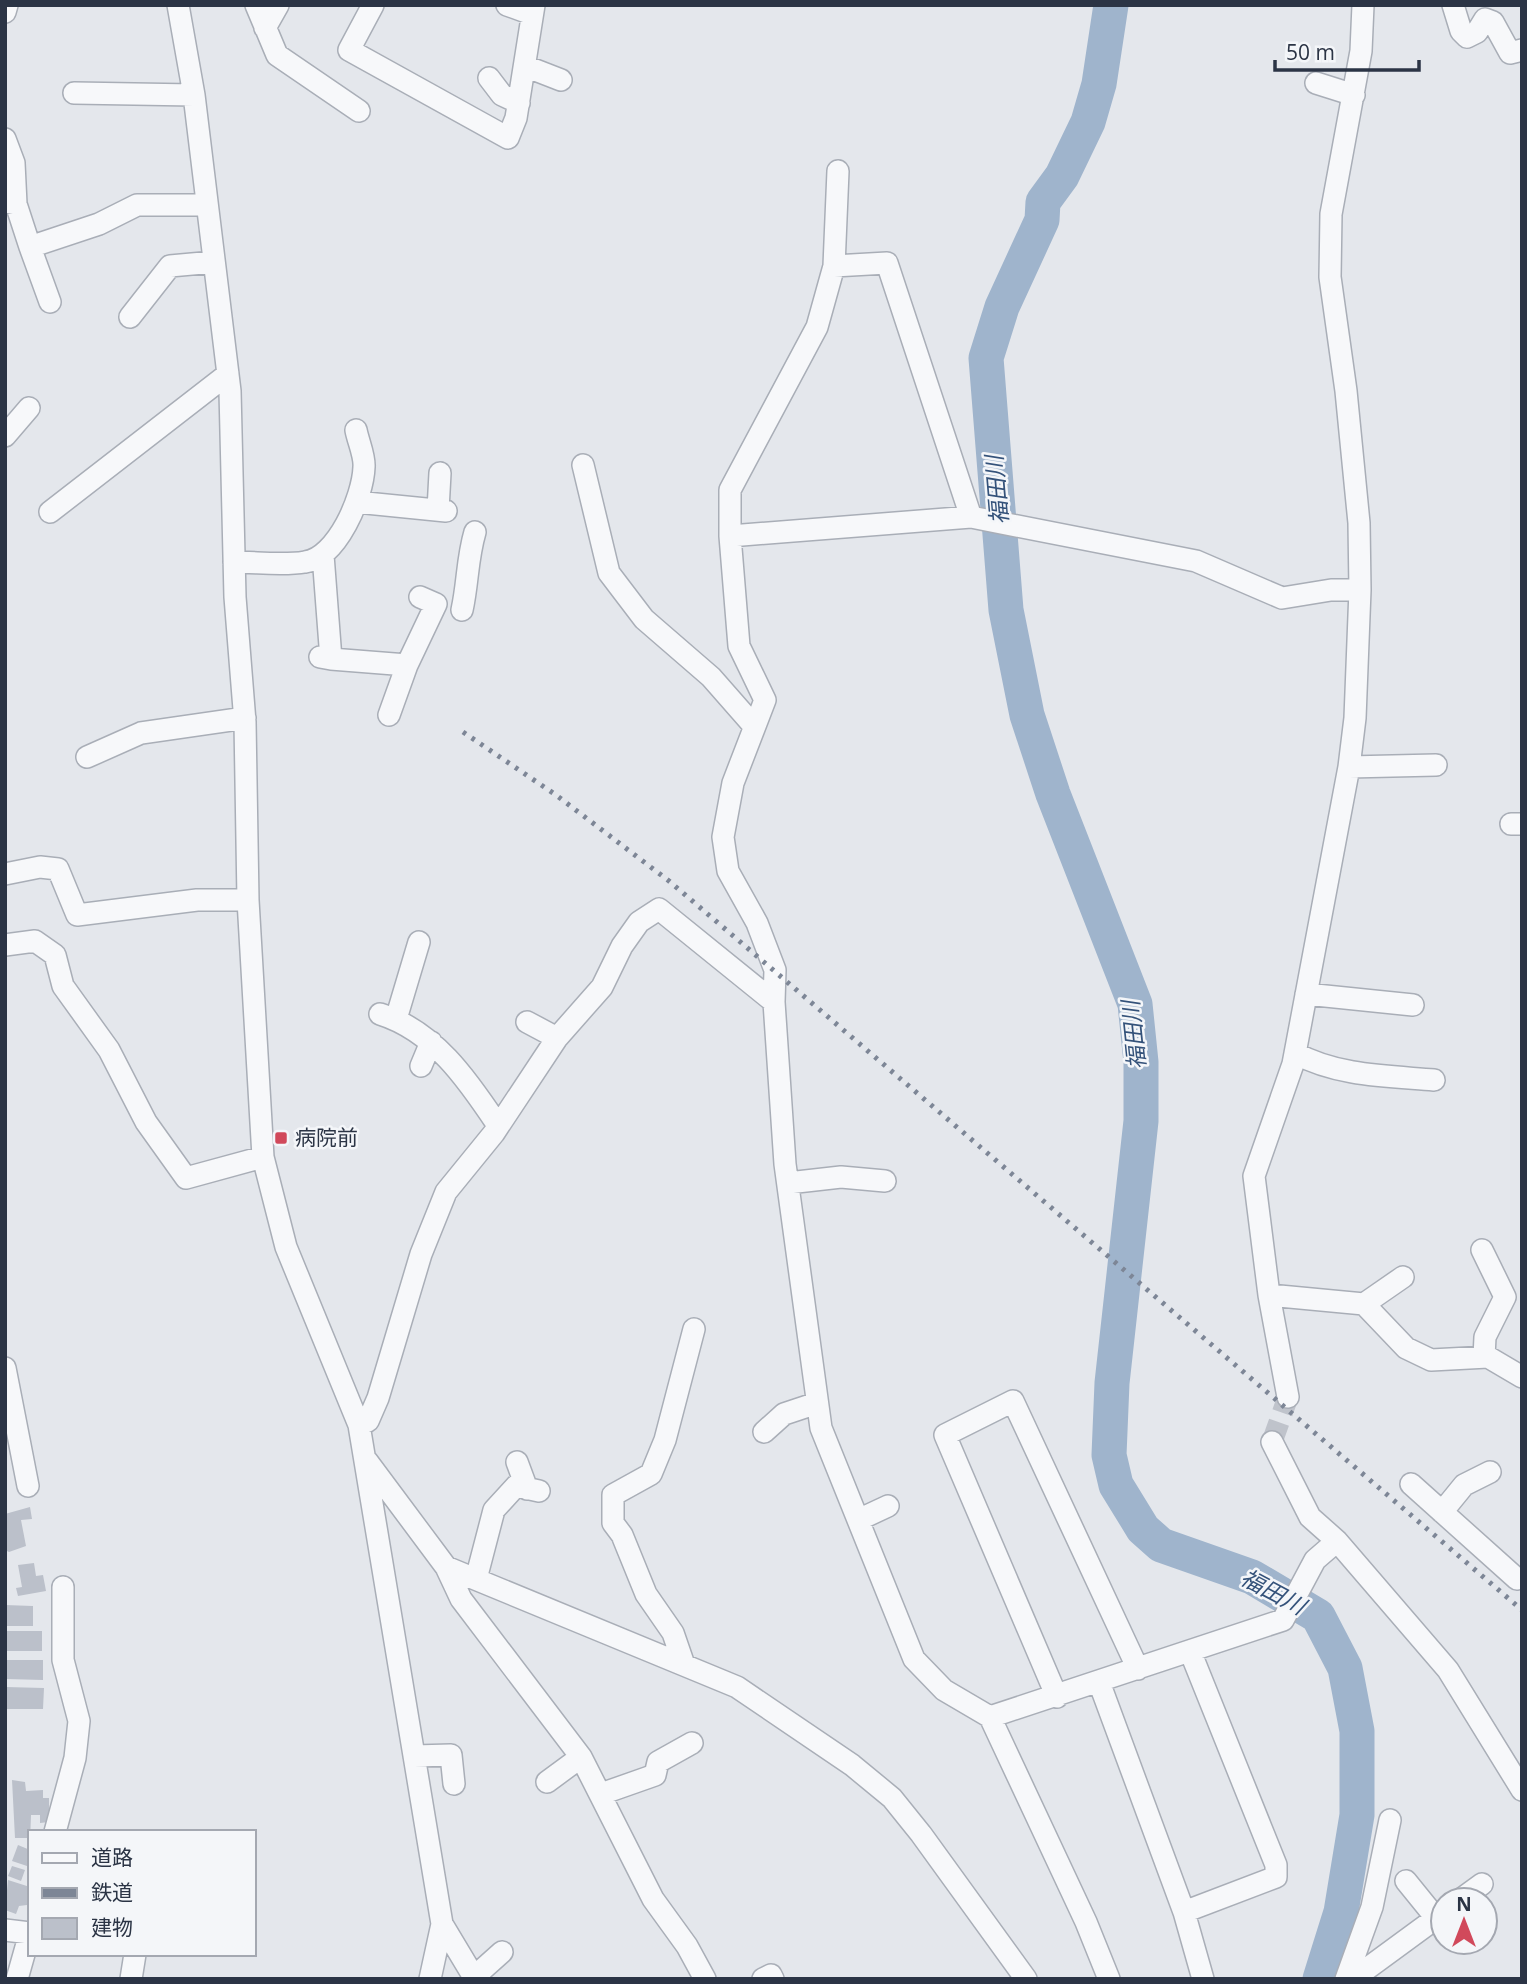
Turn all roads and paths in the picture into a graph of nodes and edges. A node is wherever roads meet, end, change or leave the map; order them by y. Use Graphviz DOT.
graph roads {
  1 [pos="7,5"];
  2 [pos="178,5"];
  3 [pos="256,5"];
  4 [pos="278,5"];
  5 [pos="373,5"];
  6 [pos="507,5"];
  7 [pos="1363,5"];
  8 [pos="1453,5"];
  9 [pos="533,10"];
  10 [pos="5,12"];
  11 [pos="265,27"];
  12 [pos="1522,50"];
  13 [pos="524,66"];
  14 [pos="489,78"];
  15 [pos="561,80"];
  16 [pos="1315,83"];
  17 [pos="74,93"];
  18 [pos="1353,94"];
  19 [pos="194,95"];
  20 [pos="519,103"];
  21 [pos="359,111"];
  22 [pos="5,139"];
  23 [pos="838,171"];
  24 [pos="11,203"];
  25 [pos="207,205"];
  26 [pos="30,247"];
  27 [pos="214,262"];
  28 [pos="834,265"];
  29 [pos="50,302"];
  30 [pos="130,317"];
  31 [pos="228,374"];
  32 [pos="29,408"];
  33 [pos="356,430"];
  34 [pos="5,436"];
  35 [pos="583,465"];
  36 [pos="440,472"];
  37 [pos="356,502"];
  38 [pos="50,512"];
  39 [pos="971,517"];
  40 [pos="475,532"];
  41 [pos="730,536"];
  42 [pos="323,555"];
  43 [pos="234,562"];
  44 [pos="1360,590"];
  45 [pos="407,665"];
  46 [pos="389,715"];
  47 [pos="244,718"];
  48 [pos="754,726"];
  49 [pos="87,757"];
  50 [pos="1436,765"];
  51 [pos="1349,767"];
  52 [pos="5,874"];
  53 [pos="248,900"];
  54 [pos="419,942"];
  55 [pos="5,945"];
  56 [pos="1306,994"];
  57 [pos="774,1002"];
  58 [pos="1413,1005"];
  59 [pos="527,1023"];
  60 [pos="556,1038"];
  61 [pos="430,1042"];
  62 [pos="1295,1053"];
  63 [pos="421,1066"];
  64 [pos="1434,1080"];
  65 [pos="497,1124"];
  66 [pos="263,1157"];
  67 [pos="885,1181"];
  68 [pos="788,1183"];
  69 [pos="1482,1250"];
  70 [pos="1402,1277"];
  71 [pos="1269,1295"];
  72 [pos="1364,1304"];
  73 [pos="694,1329"];
  74 [pos="1484,1357"];
  75 [pos="5,1367"];
  76 [pos="1522,1377"];
  77 [pos="1288,1397"];
  78 [pos="817,1403"];
  79 [pos="359,1425"];
  80 [pos="764,1432"];
  81 [pos="1272,1442"];
  82 [pos="366,1460"];
  83 [pos="517,1462"];
  84 [pos="1490,1472"];
  85 [pos="1411,1484"];
  86 [pos="27,1486"];
  87 [pos="888,1506"];
  88 [pos="1442,1512"];
  89 [pos="858,1520"];
  90 [pos="1337,1541"];
  91 [pos="446,1567"];
  92 [pos="1522,1578"];
  93 [pos="475,1579"];
  94 [pos="63,1587"];
  95 [pos="1189,1651"];
  96 [pos="683,1662"];
  97 [pos="1138,1669"];
  98 [pos="1099,1682"];
  99 [pos="1056,1697"];
  100 [pos="990,1717"];
  101 [pos="692,1743"];
  102 [pos="414,1756"];
  103 [pos="581,1757"];
  104 [pos="547,1782"];
  105 [pos="454,1784"];
  106 [pos="1522,1790"];
  107 [pos="601,1794"];
  108 [pos="1390,1820"];
  109 [pos="56,1830"];
  110 [pos="1406,1881"];
  111 [pos="1482,1884"];
  112 [pos="1479,1886"];
  113 [pos="1429,1904"];
  114 [pos="1184,1912"];
  115 [pos="1429,1923"];
  116 [pos="442,1924"];
  117 [pos="5,1930"];
  118 [pos="28,1933"];
  119 [pos="28,1940"];
  120 [pos="502,1952"];
  121 [pos="135,1956"];
  122 [pos="474,1978"];
  123 [pos="17,1979"];
  124 [pos="131,1979"];
  125 [pos="430,1979"];
  126 [pos="705,1979"];
  127 [pos="763,1979"];
  128 [pos="774,1979"];
  129 [pos="1026,1979"];
  130 [pos="1109,1979"];
  131 [pos="1203,1979"];
  132 [pos="1346,1979"];
  133 [pos="1353,1979"];
  1 -- 10 [label="street"];
  2 -- 19 [label="street"];
  3 -- 11 [label="street"];
  4 -- 11 [label="street"];
  5 -- 20 [label="street"];
  6 -- 9 [label="street"];
  7 -- 18 [label="street"];
  8 -- 12 [label="street"];
  9 -- 13 [label="street"];
  11 -- 21 [label="street"];
  13 -- 15 [label="street"];
  13 -- 20 [label="street"];
  14 -- 20 [label="street"];
  16 -- 18 [label="street"];
  17 -- 19 [label="street"];
  18 -- 44 [label="street"];
  19 -- 25 [label="street"];
  22 -- 24 [label="street"];
  23 -- 28 [label="street"];
  24 -- 26 [label="street"];
  25 -- 26 [label="street"];
  25 -- 27 [label="street"];
  26 -- 29 [label="street"];
  27 -- 30 [label="street"];
  27 -- 31 [label="street"];
  28 -- 39 [label="street"];
  28 -- 41 [label="street"];
  31 -- 38 [label="street"];
  31 -- 43 [label="street"];
  32 -- 34 [label="street"];
  33 -- 37 [label="street"];
  35 -- 48 [label="street"];
  36 -- 37 [label="street"];
  37 -- 42 [label="street"];
  39 -- 41 [label="street"];
  39 -- 44 [label="street"];
  40 -- 45 [label="street"];
  41 -- 48 [label="street"];
  42 -- 43 [label="street"];
  42 -- 45 [label="street"];
  43 -- 47 [label="street"];
  44 -- 51 [label="street"];
  45 -- 46 [label="street"];
  47 -- 49 [label="street"];
  47 -- 53 [label="street"];
  48 -- 57 [label="street"];
  50 -- 51 [label="street"];
  51 -- 56 [label="street"];
  52 -- 53 [label="street"];
  53 -- 66 [label="street"];
  54 -- 61 [label="street"];
  55 -- 66 [label="street"];
  56 -- 58 [label="street"];
  56 -- 62 [label="street"];
  57 -- 60 [label="street"];
  57 -- 68 [label="street"];
  59 -- 60 [label="street"];
  60 -- 65 [label="street"];
  61 -- 63 [label="street"];
  61 -- 65 [label="street"];
  62 -- 64 [label="street"];
  62 -- 71 [label="street"];
  65 -- 79 [label="street"];
  66 -- 79 [label="street"];
  67 -- 68 [label="street"];
  68 -- 78 [label="street"];
  69 -- 74 [label="street"];
  70 -- 72 [label="street"];
  71 -- 72 [label="street"];
  71 -- 77 [label="street"];
  72 -- 74 [label="street"];
  73 -- 96 [label="street"];
  74 -- 76 [label="street"];
  75 -- 86 [label="street"];
  78 -- 80 [label="street"];
  78 -- 89 [label="street"];
  79 -- 82 [label="street"];
  81 -- 90 [label="street"];
  82 -- 91 [label="street"];
  82 -- 102 [label="street"];
  83 -- 93 [label="street"];
  84 -- 88 [label="street"];
  85 -- 88 [label="street"];
  87 -- 89 [label="street"];
  88 -- 92 [label="street"];
  89 -- 100 [label="street"];
  90 -- 95 [label="street"];
  90 -- 106 [label="street"];
  91 -- 93 [label="street"];
  91 -- 103 [label="street"];
  93 -- 96 [label="street"];
  94 -- 109 [label="street"];
  95 -- 97 [label="street"];
  95 -- 114 [label="street"];
  96 -- 129 [label="street"];
  97 -- 98 [label="street"];
  97 -- 99 [label="street"];
  98 -- 99 [label="street"];
  98 -- 114 [label="street"];
  99 -- 100 [label="street"];
  100 -- 130 [label="street"];
  101 -- 107 [label="street"];
  102 -- 105 [label="street"];
  102 -- 116 [label="street"];
  103 -- 104 [label="street"];
  103 -- 107 [label="street"];
  107 -- 126 [label="street"];
  108 -- 132 [label="street"];
  110 -- 113 [label="street"];
  111 -- 112 [label="street"];
  114 -- 131 [label="street"];
  115 -- 133 [label="street"];
  116 -- 122 [label="street"];
  116 -- 125 [label="street"];
  117 -- 118 [label="street"];
  119 -- 123 [label="street"];
  120 -- 122 [label="street"];
  121 -- 124 [label="street"];
  127 -- 128 [label="street"];
}
